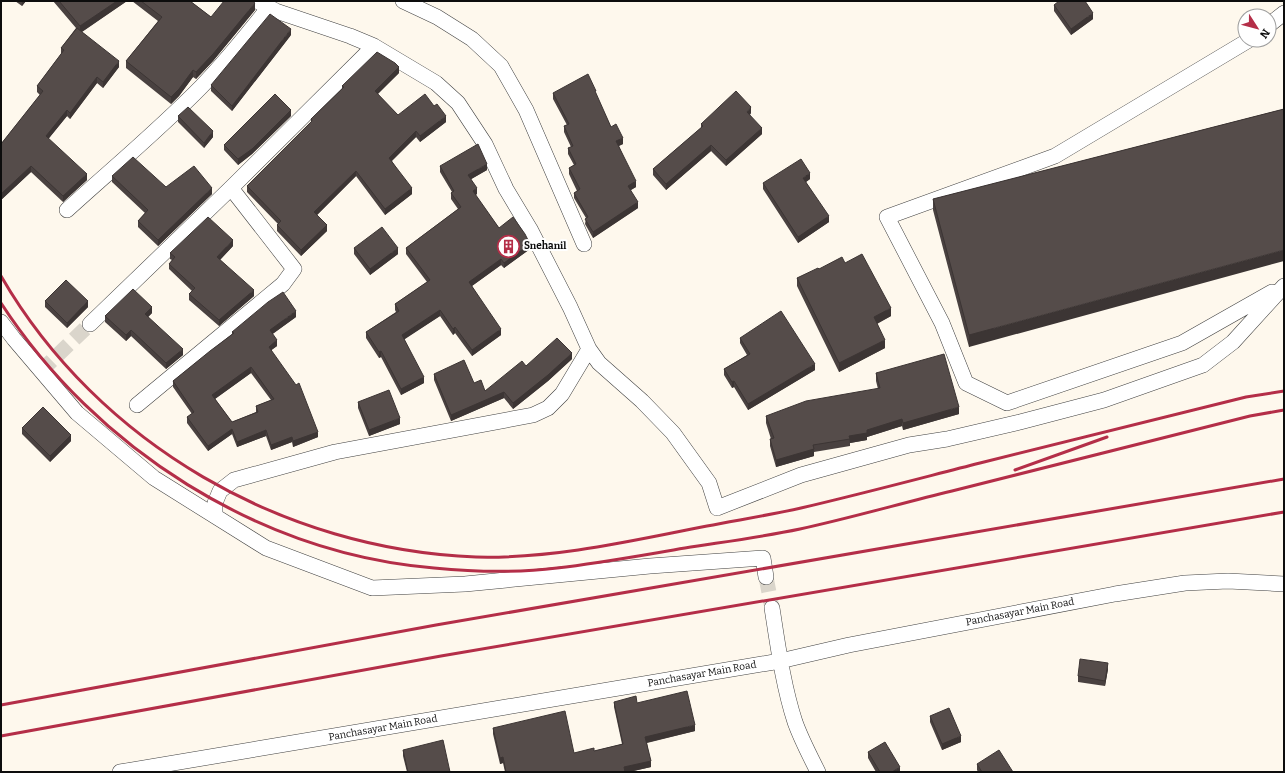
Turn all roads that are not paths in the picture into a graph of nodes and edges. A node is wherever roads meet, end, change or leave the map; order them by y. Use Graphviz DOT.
graph roads {
  1 [pos="403,1"];
  2 [pos="263,4"];
  3 [pos="374,46"];
  4 [pos="1237,47"];
  5 [pos="231,188"];
  6 [pos="67,210"];
  7 [pos="584,244"];
  8 [pos="1283,286"];
  9 [pos="1,322"];
  10 [pos="90,324"];
  11 [pos="589,349"];
  12 [pos="137,405"];
  13 [pos="215,516"];
  14 [pos="766,577"];
  15 [pos="1284,584"];
  16 [pos="772,608"];
  17 [pos="780,661"];
  18 [pos="120,772"];
  19 [pos="818,772"];
  1 -- 7 [label="street"];
  2 -- 3 [label="street"];
  2 -- 6 [label="street"];
  3 -- 5 [label="street"];
  3 -- 11 [label="street"];
  4 -- 8 [label="street"];
  5 -- 10 [label="street"];
  5 -- 12 [label="street"];
  8 -- 11 [label="street"];
  9 -- 13 [label="street"];
  11 -- 13 [label="street"];
  13 -- 14 [label="street"];
  15 -- 17 [label="street, Panchasayar Main Road"];
  16 -- 17 [label="street"];
  17 -- 18 [label="street, Panchasayar Main Road"];
  17 -- 19 [label="street"];
}
